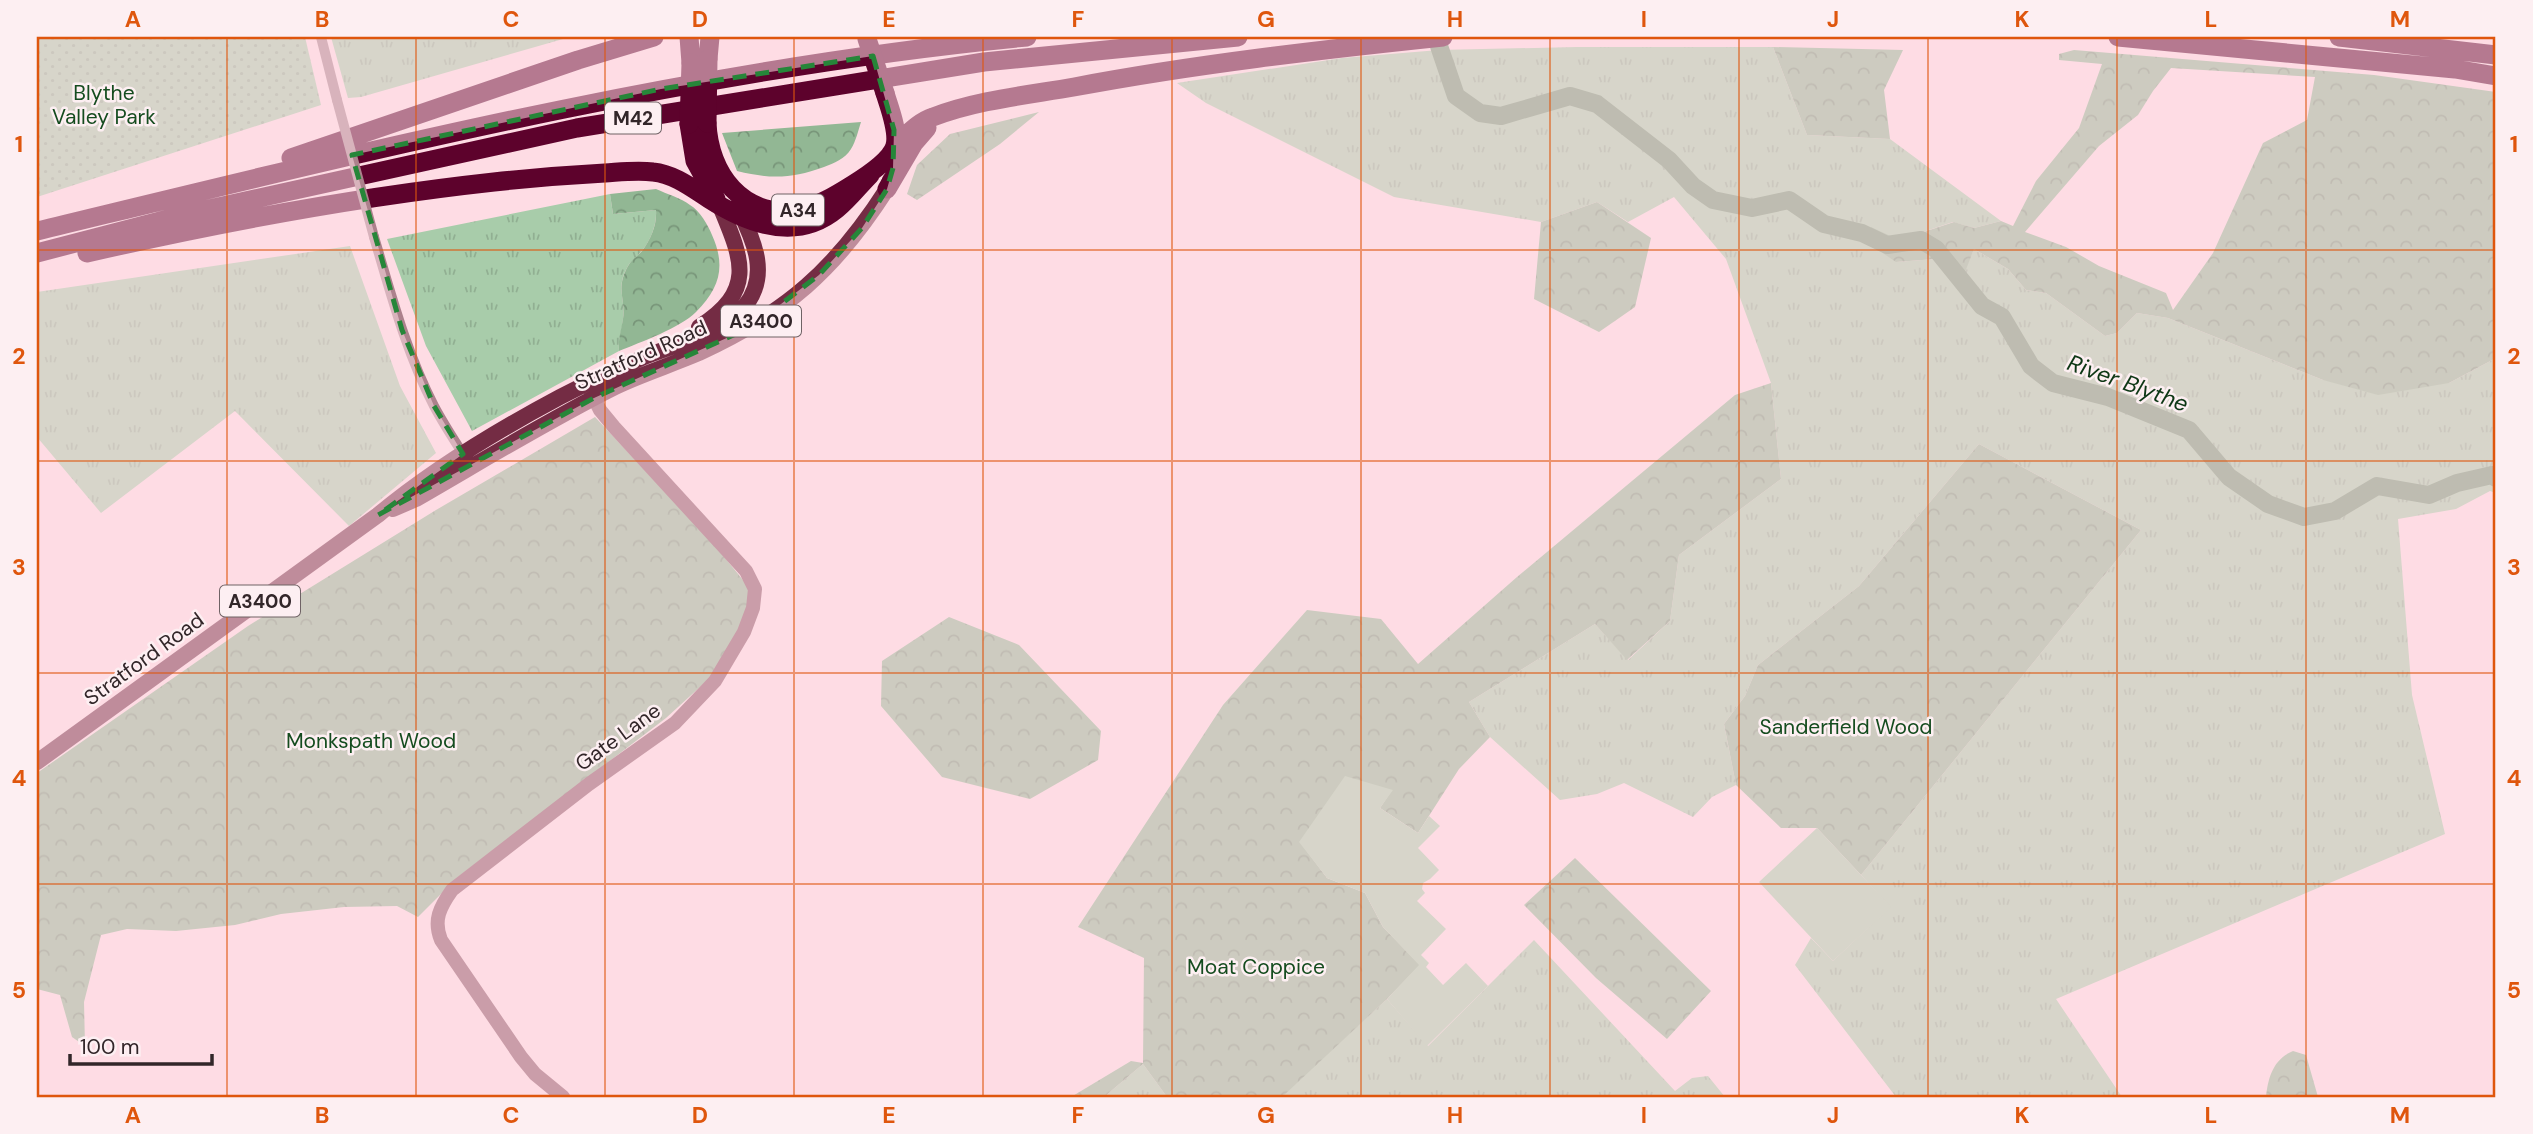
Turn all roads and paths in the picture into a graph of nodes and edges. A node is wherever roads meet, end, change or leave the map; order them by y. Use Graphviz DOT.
graph roads {
  1 [pos="321,37"];
  2 [pos="623,37"];
  3 [pos="654,37"];
  4 [pos="689,37"];
  5 [pos="710,37"];
  6 [pos="1027,37"];
  7 [pos="1238,37"];
  8 [pos="1443,37"];
  9 [pos="2118,37"];
  10 [pos="2339,37"];
  11 [pos="867,38"];
  12 [pos="2496,55"];
  13 [pos="578,60"];
  14 [pos="699,61"];
  15 [pos="2496,76"];
  16 [pos="948,113"];
  17 [pos="698,123"];
  18 [pos="894,147"];
  19 [pos="870,175"];
  20 [pos="261,177"];
  21 [pos="725,182"];
  22 [pos="887,189"];
  23 [pos="720,206"];
  24 [pos="743,219"];
  25 [pos="37,231"];
  26 [pos="37,253"];
  27 [pos="37,265"];
  28 [pos="642,358"];
  29 [pos="590,391"];
  30 [pos="467,461"];
  31 [pos="37,762"];
  32 [pos="563,1097"];
  1 -- 30 [label="street, bridge"];
  2 -- 13 [label="highway"];
  3 -- 13 [label="highway"];
  4 -- 14 [label="highway"];
  5 -- 14 [label="highway"];
  6 -- 20 [label="highway, M42"];
  7 -- 26 [label="highway, M42"];
  8 -- 16 [label="highway"];
  9 -- 15 [label="highway"];
  10 -- 12 [label="highway"];
  11 -- 18 [label="highway, bridge"];
  13 -- 20 [label="highway"];
  14 -- 17 [label="highway, bridge"];
  16 -- 18 [label="highway"];
  16 -- 22 [label="highway"];
  17 -- 21 [label="highway, A34"];
  17 -- 23 [label="highway"];
  18 -- 19 [label="highway, A34"];
  18 -- 22 [label="main road, Stratford Road"];
  19 -- 21 [label="highway, A34"];
  19 -- 24 [label="highway"];
  20 -- 25 [label="highway, M42"];
  21 -- 24 [label="main road, Stratford Road / A3400"];
  22 -- 29 [label="main road, Stratford Road / A3400"];
  23 -- 24 [label="highway"];
  23 -- 27 [label="highway"];
  23 -- 28 [label="main road"];
  24 -- 28 [label="main road, Stratford Road / A3400"];
  28 -- 29 [label="main road, Stratford Road / A3400"];
  29 -- 30 [label="main road, Stratford Road / A3400"];
  29 -- 32 [label="street, Gate Lane"];
  30 -- 31 [label="main road, Stratford Road / A3400"];
}
